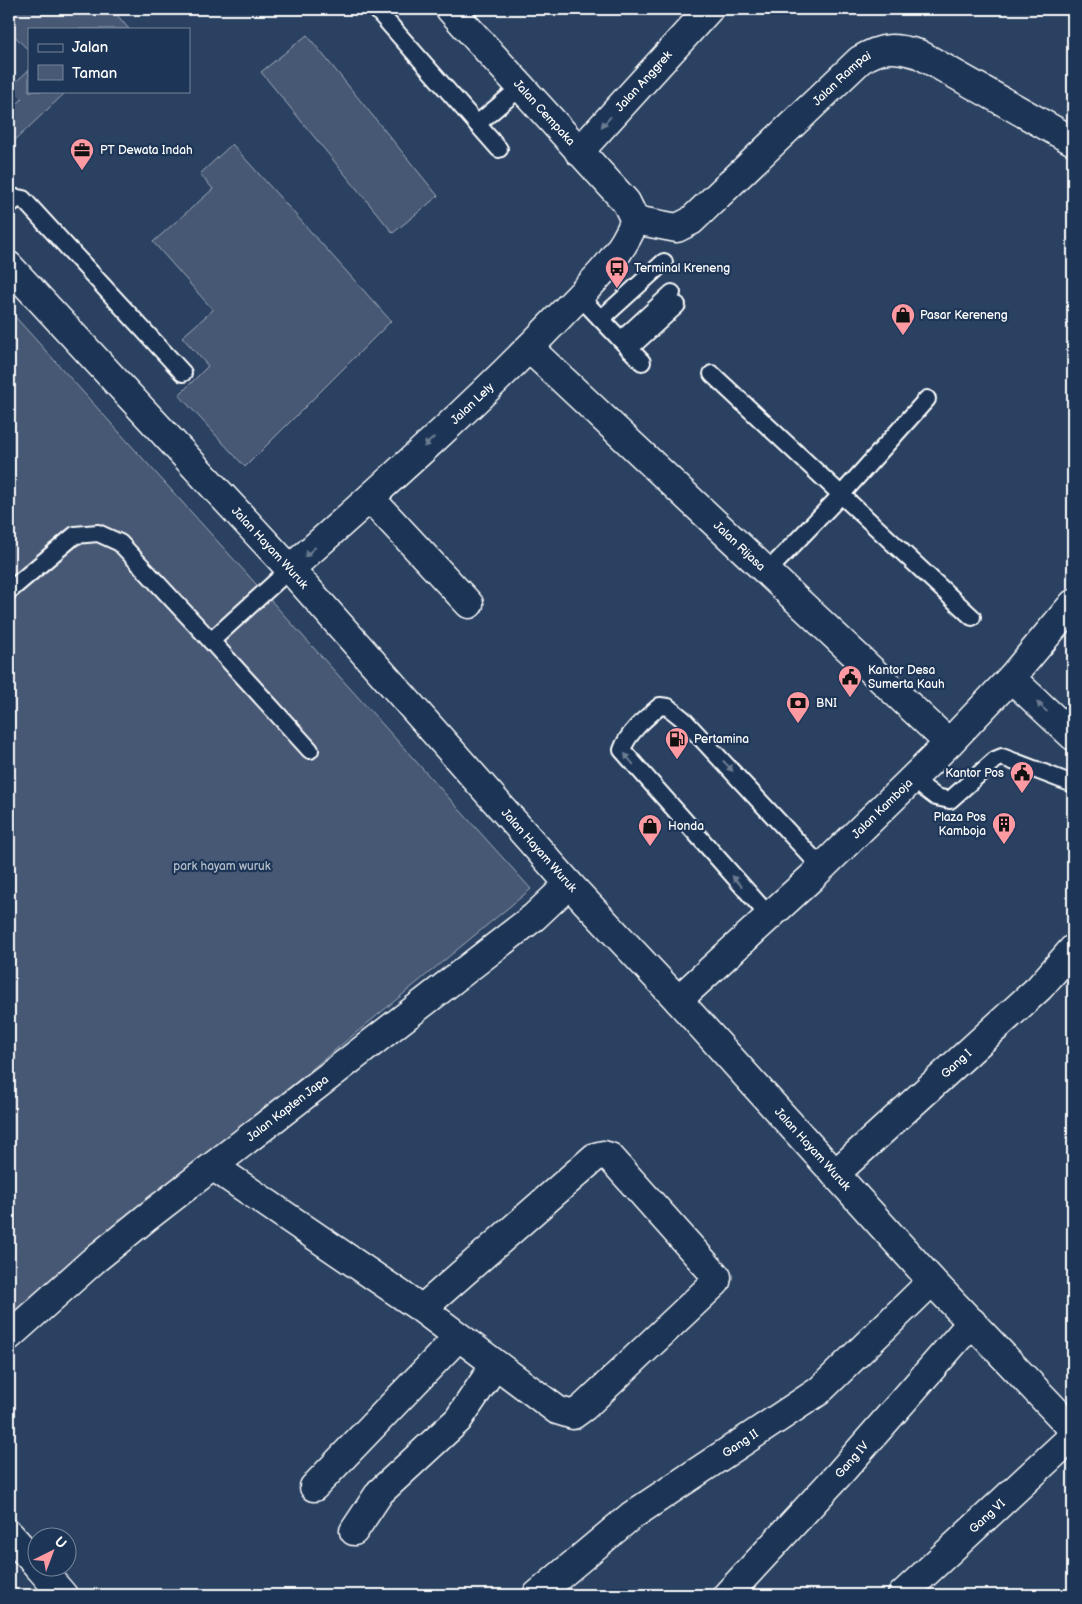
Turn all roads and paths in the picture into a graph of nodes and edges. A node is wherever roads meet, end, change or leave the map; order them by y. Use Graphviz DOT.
graph roads {
  1 [pos="376,9"];
  2 [pos="450,9"];
  3 [pos="709,9"];
  4 [pos="520,88"];
  5 [pos="478,124"];
  6 [pos="1073,141"];
  7 [pos="498,149"];
  8 [pos="579,152"];
  9 [pos="9,205"];
  10 [pos="635,220"];
  11 [pos="664,262"];
  12 [pos="9,266"];
  13 [pos="579,296"];
  14 [pos="675,299"];
  15 [pos="601,319"];
  16 [pos="625,344"];
  17 [pos="529,348"];
  18 [pos="642,362"];
  19 [pos="184,373"];
  20 [pos="712,374"];
  21 [pos="927,400"];
  22 [pos="842,495"];
  23 [pos="370,498"];
  24 [pos="290,570"];
  25 [pos="766,573"];
  26 [pos="9,591"];
  27 [pos="469,604"];
  28 [pos="1073,604"];
  29 [pos="972,618"];
  30 [pos="211,641"];
  31 [pos="1011,678"];
  32 [pos="1073,736"];
  33 [pos="949,743"];
  34 [pos="310,750"];
  35 [pos="912,779"];
  36 [pos="1073,784"];
  37 [pos="822,868"];
  38 [pos="568,884"];
  39 [pos="770,917"];
  40 [pos="1073,949"];
  41 [pos="678,1000"];
  42 [pos="214,1168"];
  43 [pos="835,1174"];
  44 [pos="932,1281"];
  45 [pos="422,1309"];
  46 [pos="972,1322"];
  47 [pos="9,1336"];
  48 [pos="458,1337"];
  49 [pos="495,1365"];
  50 [pos="1073,1429"];
  51 [pos="1073,1436"];
  52 [pos="314,1487"];
  53 [pos="354,1531"];
  54 [pos="9,1534"];
  55 [pos="28,1555"];
  56 [pos="47,1576"];
  57 [pos="63,1595"];
  58 [pos="537,1595"];
  59 [pos="727,1595"];
  60 [pos="902,1595"];
  1 -- 5 [label="lane"];
  2 -- 4 [label="street, Jalan Cempaka"];
  3 -- 8 [label="street, Jalan Anggrek, one-way"];
  4 -- 5 [label="lane"];
  4 -- 8 [label="street, Jalan Cempaka"];
  5 -- 7 [label="lane"];
  6 -- 10 [label="street, Jalan Rampai"];
  8 -- 10 [label="street, Jalan Cempaka"];
  9 -- 19 [label="lane"];
  10 -- 13 [label="street, Jalan Lely"];
  11 -- 15 [label="lane"];
  12 -- 24 [label="street, Jalan Hayam Wuruk"];
  13 -- 15 [label="lane"];
  13 -- 17 [label="street, Jalan Lely"];
  14 -- 16 [label="lane"];
  15 -- 16 [label="lane"];
  16 -- 18 [label="lane"];
  17 -- 23 [label="street, Jalan Lely, one-way"];
  17 -- 25 [label="street, Jalan Rijasa"];
  20 -- 22 [label="lane"];
  21 -- 22 [label="lane"];
  22 -- 25 [label="lane"];
  22 -- 29 [label="lane"];
  23 -- 24 [label="street, Jalan Lely, one-way"];
  23 -- 27 [label="street"];
  24 -- 30 [label="lane"];
  24 -- 38 [label="street, Jalan Hayam Wuruk"];
  25 -- 33 [label="street, Jalan Rijasa"];
  26 -- 30 [label="lane"];
  28 -- 31 [label="street, Jalan Kamboja"];
  30 -- 34 [label="lane"];
  32 -- 31 [label="street, one-way"];
  31 -- 33 [label="street, Jalan Kamboja"];
  33 -- 35 [label="street, Jalan Kamboja"];
  35 -- 36 [label="lane"];
  35 -- 37 [label="street, Jalan Kamboja"];
  37 -- 39 [label="street, Jalan Kamboja"];
  39 -- 37 [label="lane, one-way"];
  38 -- 41 [label="street, Jalan Hayam Wuruk"];
  38 -- 42 [label="street, Jalan Kapten Japa"];
  39 -- 41 [label="street, Jalan Kamboja"];
  40 -- 43 [label="street, Gang I"];
  41 -- 43 [label="street, Jalan Hayam Wuruk"];
  42 -- 45 [label="street"];
  42 -- 47 [label="street, Jalan Kapten Japa"];
  43 -- 44 [label="street, Jalan Hayam Wuruk"];
  44 -- 46 [label="street, Jalan Hayam Wuruk"];
  44 -- 58 [label="street, Gang II"];
  45 -- 48 [label="street"];
  45 -- 49 [label="street"];
  46 -- 50 [label="street, Jalan Hayam Wuruk"];
  46 -- 59 [label="street, Gang IV"];
  48 -- 49 [label="street"];
  48 -- 52 [label="street"];
  49 -- 53 [label="street"];
  51 -- 60 [label="street, Gang VI"];
  54 -- 55 [label="street"];
  56 -- 57 [label="street"];
}
